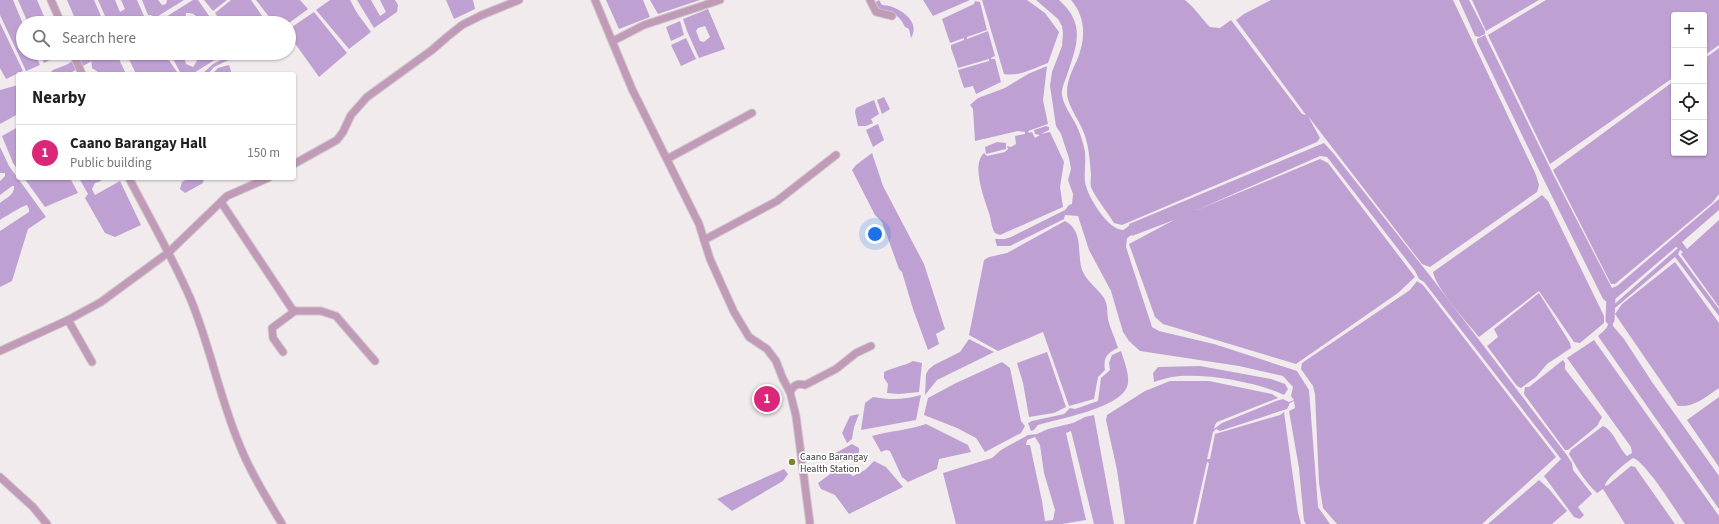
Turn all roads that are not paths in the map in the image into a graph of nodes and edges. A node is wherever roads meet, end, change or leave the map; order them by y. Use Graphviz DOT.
graph roads {
  1 [pos="51,0"];
  2 [pos="519,0"];
  3 [pos="595,0"];
  4 [pos="720,0"];
  5 [pos="870,0"];
  6 [pos="58,16"];
  7 [pos="892,16"];
  8 [pos="613,41"];
  9 [pos="76,60"];
  10 [pos="81,72"];
  11 [pos="752,113"];
  12 [pos="836,155"];
  13 [pos="667,159"];
  14 [pos="296,163"];
  15 [pos="130,180"];
  16 [pos="263,180"];
  17 [pos="221,202"];
  18 [pos="704,240"];
  19 [pos="169,252"];
  20 [pos="295,311"];
  21 [pos="68,320"];
  22 [pos="871,346"];
  23 [pos="0,351"];
  24 [pos="283,352"];
  25 [pos="376,361"];
  26 [pos="92,362"];
  27 [pos="790,392"];
  28 [pos="0,477"];
  29 [pos="47,524"];
  30 [pos="282,524"];
  31 [pos="810,524"];
  1 -- 6 [label="street"];
  2 -- 14 [label="street"];
  3 -- 8 [label="street"];
  4 -- 8 [label="street"];
  5 -- 7 [label="street"];
  8 -- 13 [label="street"];
  9 -- 10 [label="street"];
  11 -- 13 [label="street"];
  12 -- 18 [label="street"];
  13 -- 18 [label="street"];
  15 -- 19 [label="street"];
  16 -- 17 [label="street"];
  17 -- 19 [label="street"];
  17 -- 20 [label="street"];
  18 -- 27 [label="street"];
  19 -- 21 [label="street"];
  19 -- 30 [label="street"];
  20 -- 24 [label="street"];
  20 -- 25 [label="street"];
  21 -- 23 [label="street"];
  21 -- 26 [label="street"];
  22 -- 27 [label="street"];
  27 -- 31 [label="street"];
  28 -- 29 [label="street"];
}
